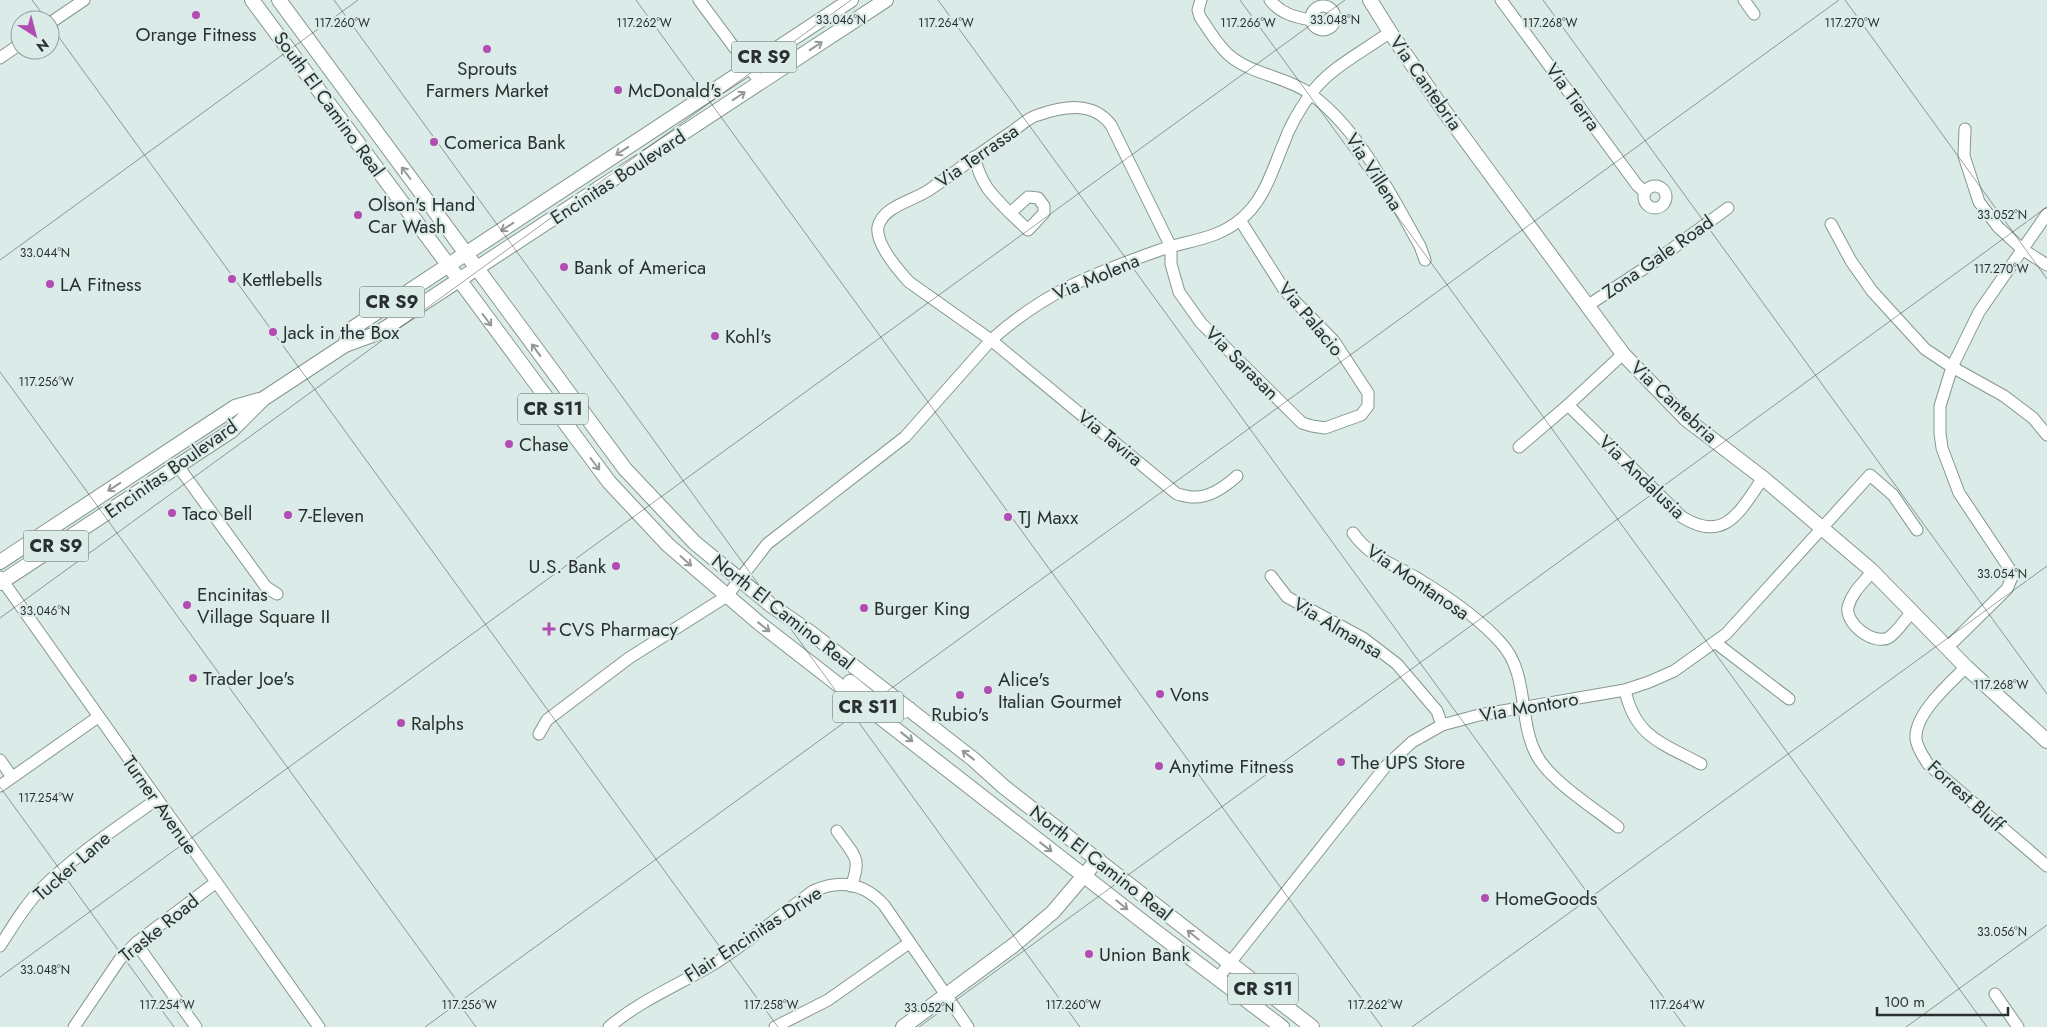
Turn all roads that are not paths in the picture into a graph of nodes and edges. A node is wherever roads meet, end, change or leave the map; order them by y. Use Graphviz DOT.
graph roads {
  1 [pos="84,0"];
  2 [pos="252,0"];
  3 [pos="278,0"];
  4 [pos="699,0"];
  5 [pos="851,0"];
  6 [pos="886,0"];
  7 [pos="1201,0"];
  8 [pos="1270,0"];
  9 [pos="1370,0"];
  10 [pos="1502,0"];
  11 [pos="1744,0"];
  12 [pos="1754,14"];
  13 [pos="60,16"];
  14 [pos="1312,20"];
  15 [pos="1390,32"];
  16 [pos="748,66"];
  17 [pos="760,82"];
  18 [pos="1311,94"];
  19 [pos="324,98"];
  20 [pos="678,115"];
  21 [pos="1964,129"];
  22 [pos="382,141"];
  23 [pos="974,156"];
  24 [pos="629,169"];
  25 [pos="1645,192"];
  26 [pos="1728,208"];
  27 [pos="1010,213"];
  28 [pos="2047,214"];
  29 [pos="1240,220"];
  30 [pos="1831,224"];
  31 [pos="1171,247"];
  32 [pos="2022,249"];
  33 [pos="466,254"];
  34 [pos="1425,260"];
  35 [pos="2047,265"];
  36 [pos="448,266"];
  37 [pos="477,269"];
  38 [pos="458,281"];
  39 [pos="1587,306"];
  40 [pos="991,340"];
  41 [pos="345,345"];
  42 [pos="1623,354"];
  43 [pos="1952,367"];
  44 [pos="263,399"];
  45 [pos="1568,405"];
  46 [pos="1356,416"];
  47 [pos="2047,435"];
  48 [pos="575,437"];
  49 [pos="1519,447"];
  50 [pos="178,466"];
  51 [pos="625,469"];
  52 [pos="1237,476"];
  53 [pos="1763,478"];
  54 [pos="628,501"];
  55 [pos="1823,528"];
  56 [pos="1917,530"];
  57 [pos="1353,533"];
  58 [pos="706,552"];
  59 [pos="0,562"];
  60 [pos="1872,572"];
  61 [pos="1271,576"];
  62 [pos="1,580"];
  63 [pos="739,580"];
  64 [pos="277,594"];
  65 [pos="727,596"];
  66 [pos="1912,612"];
  67 [pos="1716,643"];
  68 [pos="1947,648"];
  69 [pos="1966,667"];
  70 [pos="826,675"];
  71 [pos="1625,690"];
  72 [pos="1789,699"];
  73 [pos="1524,706"];
  74 [pos="909,709"];
  75 [pos="98,716"];
  76 [pos="1442,725"];
  77 [pos="539,734"];
  78 [pos="2047,741"];
  79 [pos="0,760"];
  80 [pos="1701,764"];
  81 [pos="12,778"];
  82 [pos="0,786"];
  83 [pos="157,799"];
  84 [pos="1618,827"];
  85 [pos="837,831"];
  86 [pos="1098,859"];
  87 [pos="2047,866"];
  88 [pos="1084,876"];
  89 [pos="215,883"];
  90 [pos="852,886"];
  91 [pos="136,943"];
  92 [pos="909,943"];
  93 [pos="0,946"];
  94 [pos="1230,964"];
  95 [pos="1218,978"];
  96 [pos="1995,994"];
  97 [pos="946,996"];
  98 [pos="74,1027"];
  99 [pos="196,1027"];
  100 [pos="319,1027"];
  101 [pos="609,1027"];
  102 [pos="775,1027"];
  103 [pos="903,1027"];
  104 [pos="968,1027"];
  105 [pos="1282,1027"];
  106 [pos="1312,1027"];
  107 [pos="2018,1027"];
  1 -- 13 [label="street"];
  2 -- 19 [label="main road, South El Camino Real"];
  3 -- 22 [label="main road, South El Camino Real"];
  4 -- 16 [label="street"];
  5 -- 16 [label="main road, Encinitas Boulevard / CR S9"];
  17 -- 6 [label="main road, Encinitas Boulevard / CR S9, one-way"];
  7 -- 18 [label="street, Via Villena"];
  8 -- 14 [label="street"];
  9 -- 15 [label="main road, Via Cantebria"];
  10 -- 25 [label="street, Via Tierra"];
  11 -- 12 [label="street"];
  15 -- 18 [label="street, Via Molena"];
  15 -- 39 [label="main road, Via Cantebria"];
  16 -- 17 [label="street"];
  16 -- 20 [label="main road, Encinitas Boulevard / CR S9"];
  24 -- 17 [label="main road, Encinitas Boulevard / CR S9, one-way"];
  18 -- 29 [label="street, Via Molena"];
  18 -- 34 [label="street, Via Villena"];
  19 -- 22 [label="main road"];
  19 -- 36 [label="main road, South El Camino Real"];
  20 -- 24 [label="main road"];
  20 -- 33 [label="main road, Encinitas Boulevard / CR S9, one-way"];
  21 -- 32 [label="street"];
  33 -- 22 [label="main road, South El Camino Real, one-way"];
  23 -- 27 [label="street"];
  23 -- 31 [label="street, Via Terrassa"];
  23 -- 40 [label="street, Via Terrassa"];
  24 -- 37 [label="main road, Encinitas Boulevard / CR S9"];
  26 -- 39 [label="street, Zona Gale Road"];
  28 -- 32 [label="street"];
  29 -- 31 [label="street, Via Molena"];
  29 -- 46 [label="street, Via Palacio"];
  30 -- 43 [label="street"];
  31 -- 40 [label="street, Via Molena"];
  31 -- 46 [label="street, Via Sarasan"];
  32 -- 35 [label="street"];
  32 -- 43 [label="street"];
  33 -- 36 [label="main road, Encinitas Boulevard / CR S9"];
  33 -- 37 [label="main road, South El Camino Real / CR S11"];
  36 -- 38 [label="main road, South El Camino Real / CR S11"];
  36 -- 41 [label="main road, Encinitas Boulevard / CR S9"];
  37 -- 38 [label="main road, Encinitas Boulevard / CR S9"];
  51 -- 37 [label="main road, North El Camino Real / CR S11, one-way"];
  38 -- 41 [label="main road, Encinitas Boulevard / CR S9"];
  38 -- 48 [label="main road, North El Camino Real / CR S11, one-way"];
  39 -- 42 [label="main road, Via Cantebria"];
  40 -- 52 [label="street, Via Tavira"];
  40 -- 63 [label="street, Via Molena"];
  41 -- 44 [label="main road, Encinitas Boulevard / CR S9"];
  42 -- 45 [label="street"];
  42 -- 53 [label="main road, Via Cantebria"];
  43 -- 47 [label="street"];
  43 -- 68 [label="street"];
  44 -- 50 [label="main road, Encinitas Boulevard / CR S9"];
  44 -- 59 [label="main road, Encinitas Boulevard, one-way"];
  45 -- 49 [label="street"];
  45 -- 53 [label="street, Via Andalusia"];
  48 -- 51 [label="main road"];
  48 -- 54 [label="main road, North El Camino Real / CR S11, one-way"];
  50 -- 62 [label="main road, Encinitas Boulevard / CR S9"];
  50 -- 64 [label="street"];
  51 -- 58 [label="main road, North El Camino Real / CR S11"];
  53 -- 55 [label="main road, Via Cantebria"];
  54 -- 58 [label="main road"];
  54 -- 65 [label="main road, North El Camino Real / CR S11, one-way"];
  55 -- 56 [label="street, Via Montoro"];
  55 -- 60 [label="main road, Via Cantebria"];
  55 -- 67 [label="street, Via Montoro"];
  57 -- 73 [label="street, Via Montanosa"];
  58 -- 63 [label="main road, North El Camino Real / CR S11"];
  60 -- 66 [label="main road, Via Cantebria"];
  60 -- 66 [label="street"];
  61 -- 76 [label="street, Via Almansa"];
  62 -- 75 [label="street, Turner Avenue"];
  63 -- 65 [label="street, Via Molena"];
  63 -- 74 [label="main road, North El Camino Real / CR S11"];
  65 -- 70 [label="main road, North El Camino Real / CR S11, one-way"];
  65 -- 77 [label="street, North El Camino Real"];
  66 -- 68 [label="main road, Via Cantebria"];
  67 -- 71 [label="street, Via Montoro"];
  67 -- 72 [label="street"];
  68 -- 69 [label="main road, Via Cantebria"];
  69 -- 78 [label="main road, Via Cantebria"];
  69 -- 87 [label="street, Forrest Bluff"];
  70 -- 74 [label="main road"];
  70 -- 88 [label="main road, North El Camino Real / CR S11, one-way"];
  71 -- 73 [label="street, Via Montoro"];
  71 -- 80 [label="street"];
  73 -- 76 [label="street, Via Montoro"];
  73 -- 84 [label="street, Via Montanosa"];
  86 -- 74 [label="main road, North El Camino Real / CR S11, one-way"];
  75 -- 81 [label="street"];
  75 -- 83 [label="street, Turner Avenue"];
  76 -- 94 [label="street, Via Montoro"];
  79 -- 81 [label="street"];
  81 -- 82 [label="street"];
  83 -- 89 [label="street, Turner Avenue"];
  83 -- 93 [label="street, Tucker Lane"];
  85 -- 90 [label="street"];
  86 -- 88 [label="main road"];
  94 -- 86 [label="main road, North El Camino Real / CR S11, one-way"];
  88 -- 95 [label="main road, North El Camino Real / CR S11, one-way"];
  88 -- 97 [label="main road"];
  89 -- 91 [label="street, Traske Road"];
  89 -- 100 [label="street, Turner Avenue"];
  90 -- 92 [label="street, Flair Encinitas Drive"];
  90 -- 101 [label="street, Flair Encinitas Drive"];
  91 -- 98 [label="street, Traske Road"];
  91 -- 99 [label="street"];
  92 -- 97 [label="street, Flair Encinitas Drive"];
  92 -- 102 [label="street"];
  94 -- 95 [label="street, Via Montoro"];
  94 -- 106 [label="main road, North El Camino Real / CR S11"];
  95 -- 105 [label="main road, North El Camino Real / CR S11"];
  96 -- 107 [label="street"];
  97 -- 103 [label="main road"];
  97 -- 104 [label="street, Flair Encinitas Drive"];
}
